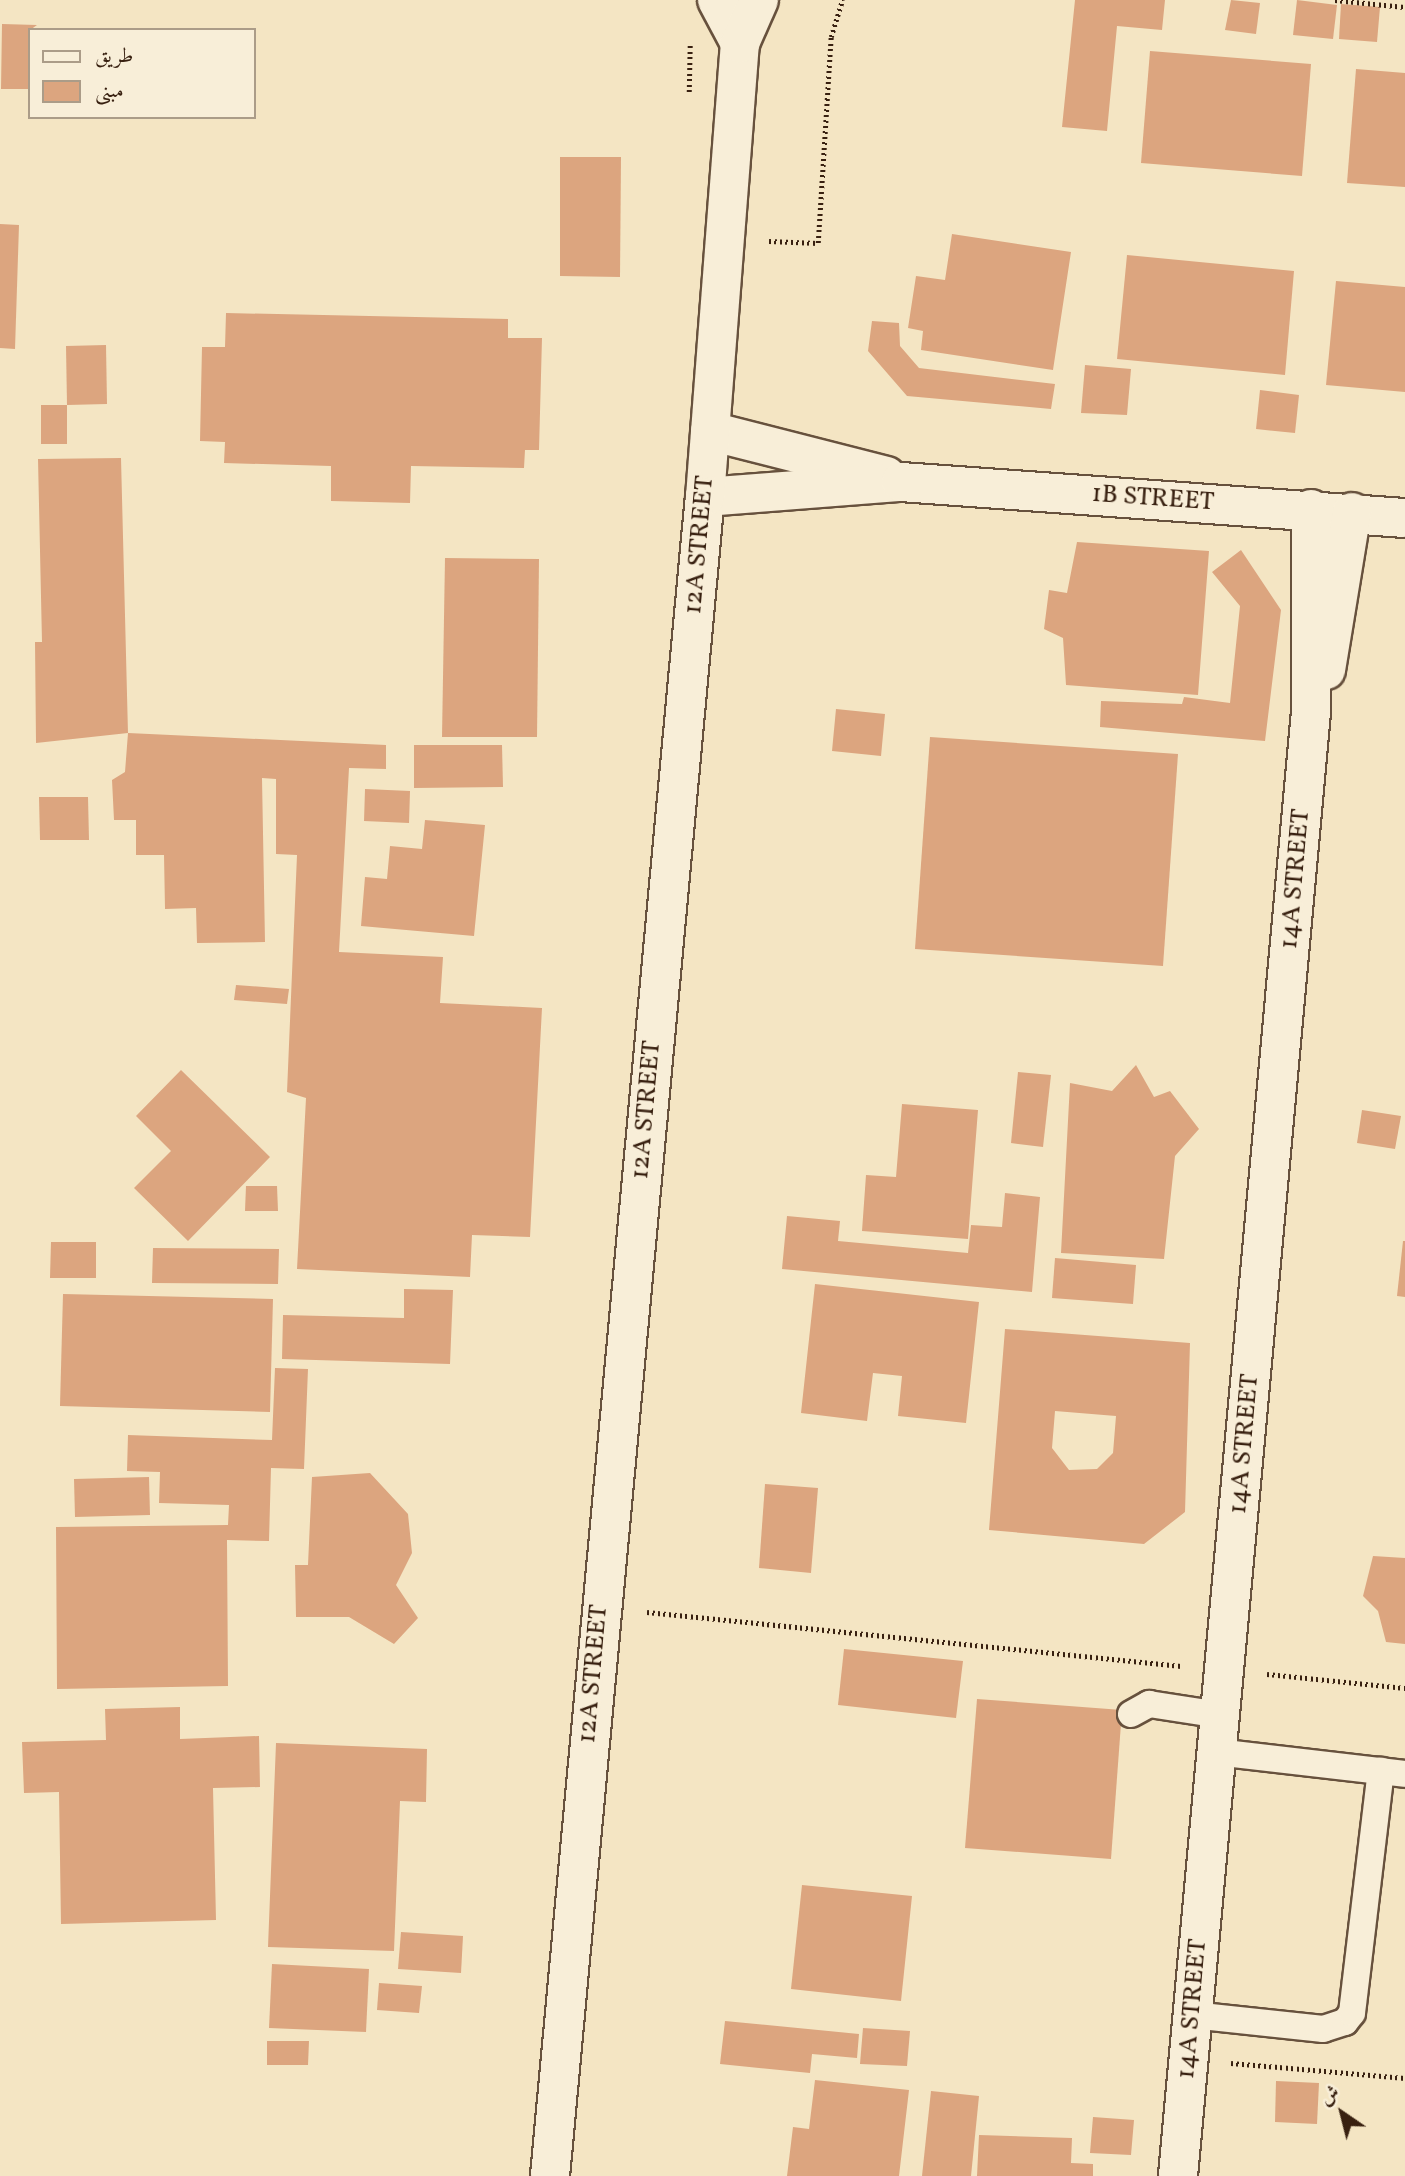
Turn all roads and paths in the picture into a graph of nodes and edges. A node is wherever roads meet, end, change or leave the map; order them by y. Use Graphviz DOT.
graph roads {
  1 [pos="717,0"];
  2 [pos="759,0"];
  3 [pos="1335,0"];
  4 [pos="1405,7"];
  5 [pos="740,43"];
  6 [pos="710,431"];
  7 [pos="901,482"];
  8 [pos="705,497"];
  9 [pos="1311,509"];
  10 [pos="1352,512"];
  11 [pos="1405,518"];
  12 [pos="1311,712"];
  13 [pos="600,1607"];
  14 [pos="1224,1670"];
  15 [pos="1405,1688"];
  16 [pos="1131,1714"];
  17 [pos="1220,1715"];
  18 [pos="1216,1752"];
  19 [pos="1393,1773"];
  20 [pos="1192,2015"];
  21 [pos="1189,2059"];
  22 [pos="1405,2078"];
  23 [pos="550,2176"];
  24 [pos="1178,2176"];
  1 -- 5 [label="street"];
  2 -- 5 [label="street, 12A STREET"];
  3 -- 4 [label="path"];
  5 -- 6 [label="street, 12A STREET"];
  6 -- 7 [label="street, 1B STREET"];
  6 -- 8 [label="street, 12A STREET"];
  7 -- 8 [label="street, 1B STREET"];
  7 -- 9 [label="street, 1B STREET"];
  8 -- 13 [label="street, 12A STREET"];
  9 -- 10 [label="street, 1B STREET"];
  9 -- 12 [label="street, 14A STREET"];
  10 -- 11 [label="street, 1B STREET"];
  10 -- 12 [label="street, 14A STREET"];
  12 -- 14 [label="street, 14A STREET"];
  13 -- 14 [label="path"];
  13 -- 23 [label="street, 12A STREET"];
  14 -- 15 [label="path"];
  14 -- 17 [label="street, 14A STREET"];
  16 -- 17 [label="lane"];
  17 -- 18 [label="street, 14A STREET"];
  18 -- 19 [label="lane"];
  18 -- 20 [label="street, 14A STREET"];
  19 -- 20 [label="lane"];
  20 -- 21 [label="street, 14A STREET"];
  21 -- 22 [label="path"];
  21 -- 24 [label="street, 14A STREET"];
}
